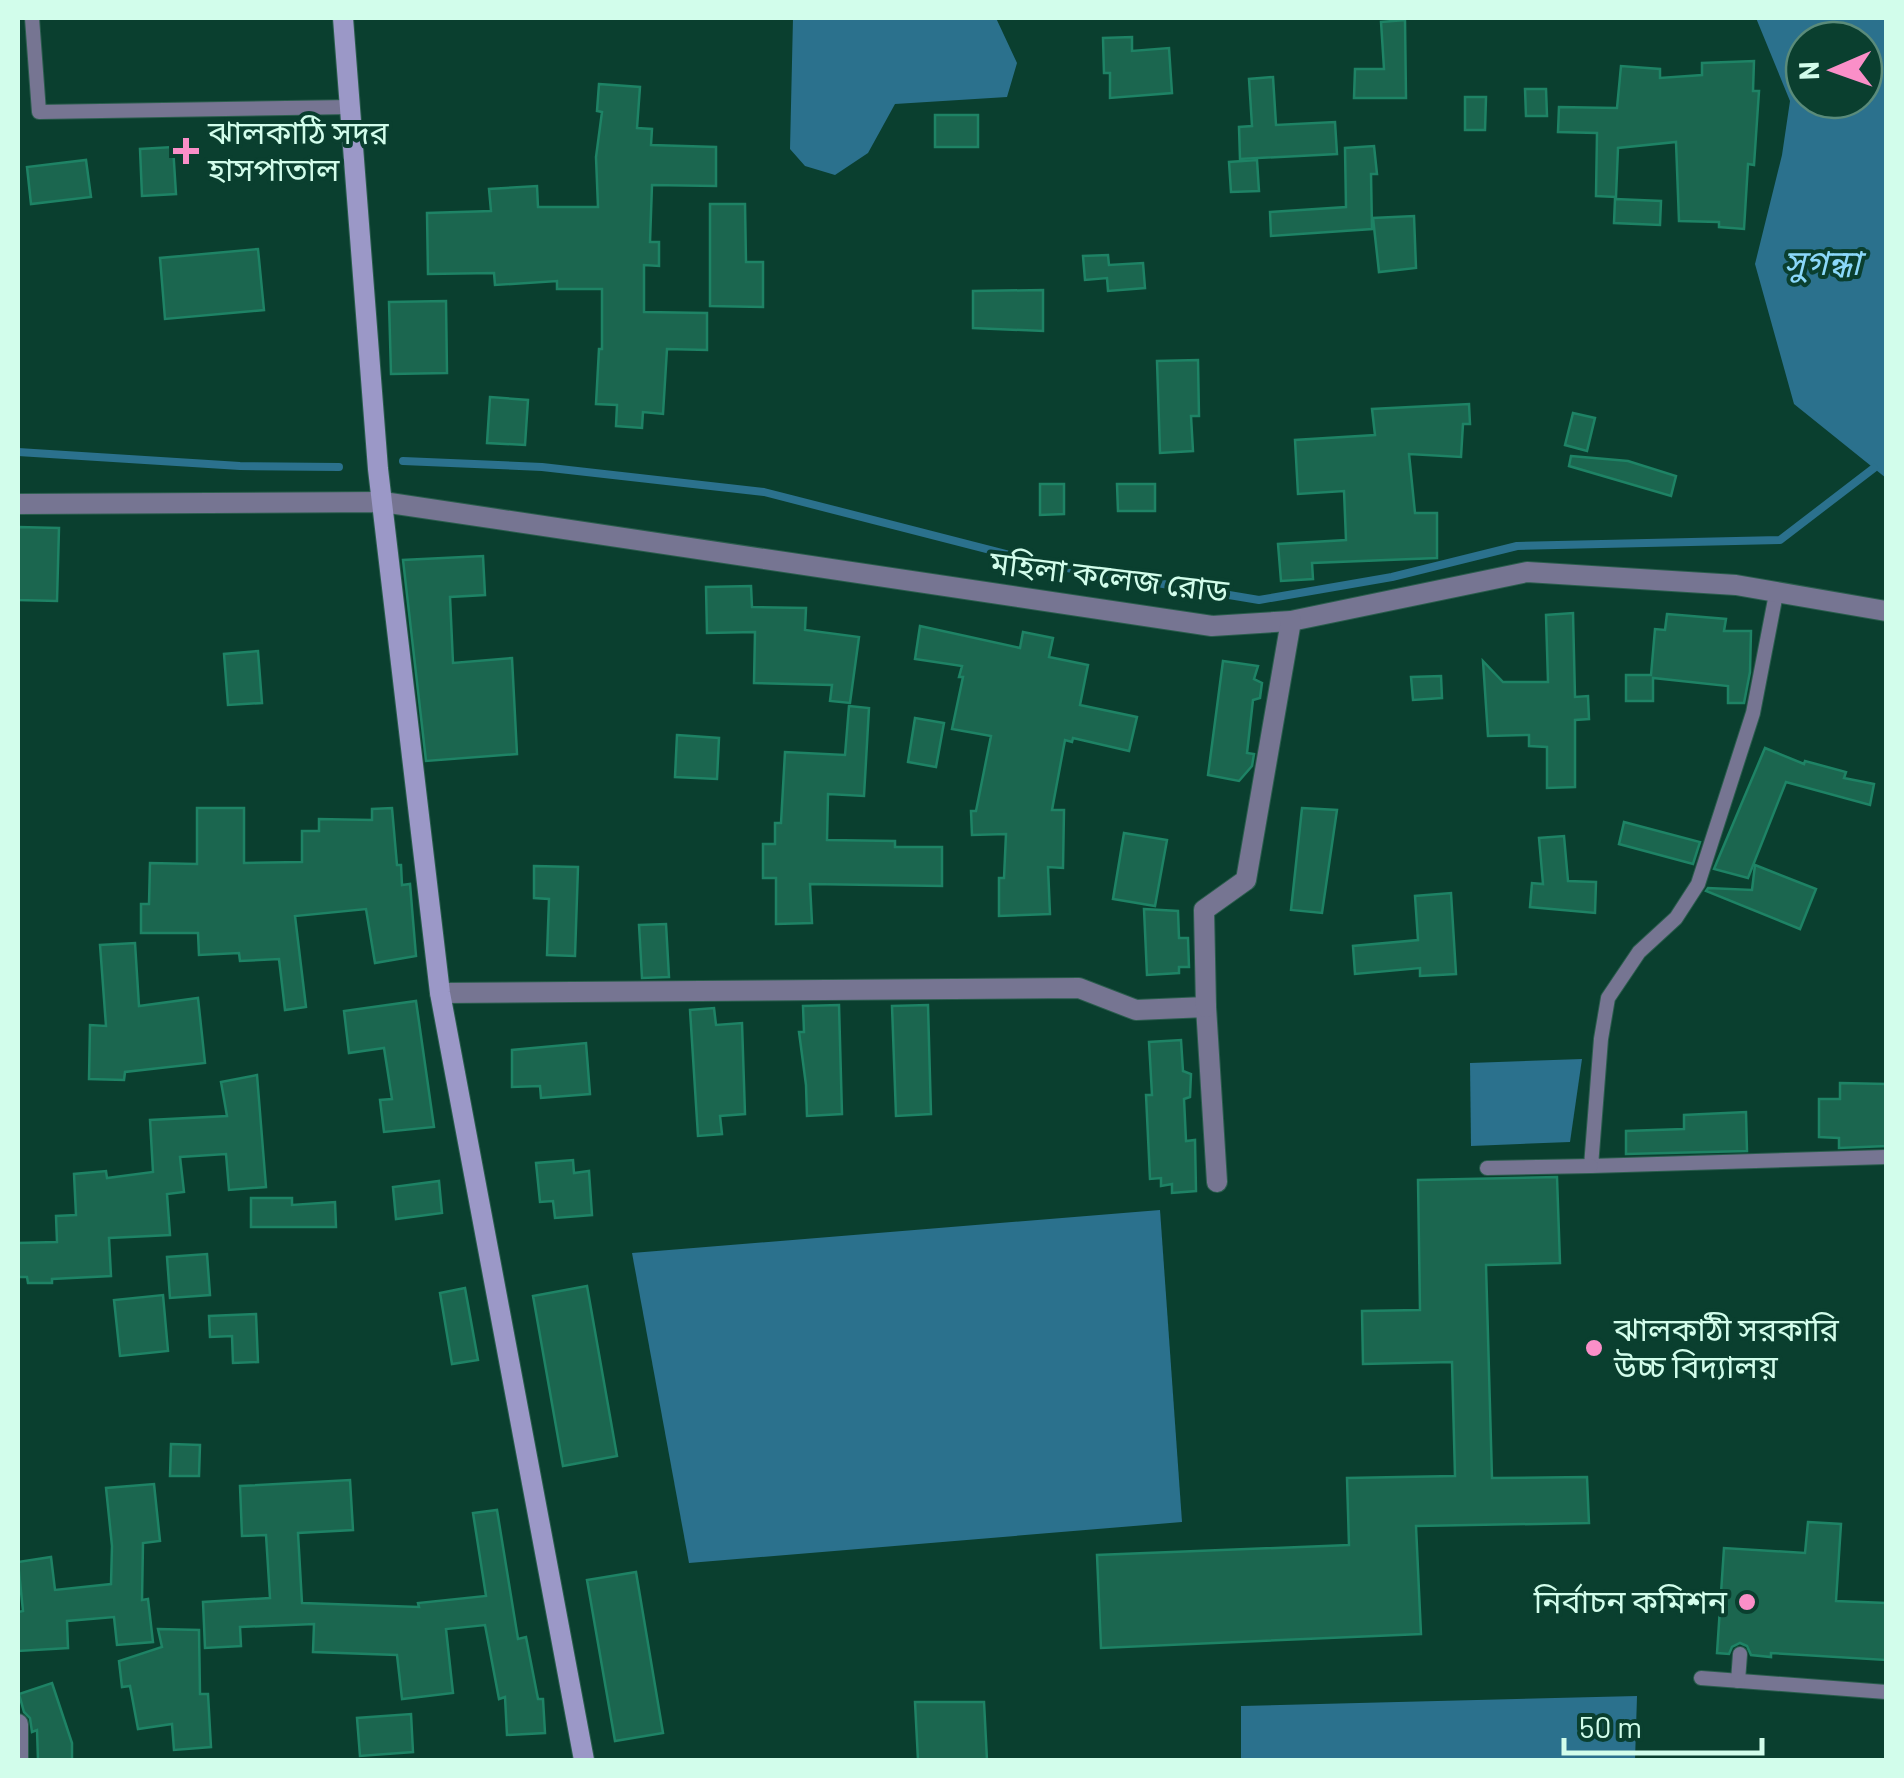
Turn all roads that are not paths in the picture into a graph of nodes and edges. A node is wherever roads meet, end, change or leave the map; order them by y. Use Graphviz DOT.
graph roads {
  1 [pos="32,18"];
  2 [pos="343,18"];
  3 [pos="350,107"];
  4 [pos="384,502"];
  5 [pos="18,504"];
  6 [pos="1776,594"];
  7 [pos="1886,611"];
  8 [pos="1291,621"];
  9 [pos="440,993"];
  10 [pos="1206,1007"];
  11 [pos="1886,1157"];
  12 [pos="1591,1166"];
  13 [pos="1487,1168"];
  14 [pos="1216,1182"];
  15 [pos="1740,1654"];
  16 [pos="1702,1678"];
  17 [pos="1738,1680"];
  18 [pos="1886,1692"];
  19 [pos="18,1724"];
  20 [pos="18,1760"];
  21 [pos="584,1760"];
  1 -- 3 [label="lane"];
  2 -- 3 [label="main road"];
  3 -- 4 [label="main road"];
  4 -- 5 [label="street, মহিলা কলেজ রোড"];
  4 -- 8 [label="street, মহিলা কলেজ রোড"];
  4 -- 9 [label="main road"];
  6 -- 7 [label="street, মহিলা কলেজ রোড"];
  6 -- 8 [label="street, মহিলা কলেজ রোড"];
  6 -- 12 [label="lane"];
  8 -- 10 [label="street"];
  9 -- 10 [label="street"];
  9 -- 21 [label="main road"];
  10 -- 14 [label="street"];
  11 -- 12 [label="lane"];
  12 -- 13 [label="lane"];
  15 -- 17 [label="lane"];
  16 -- 17 [label="lane"];
  17 -- 18 [label="lane"];
  19 -- 20 [label="street"];
}
